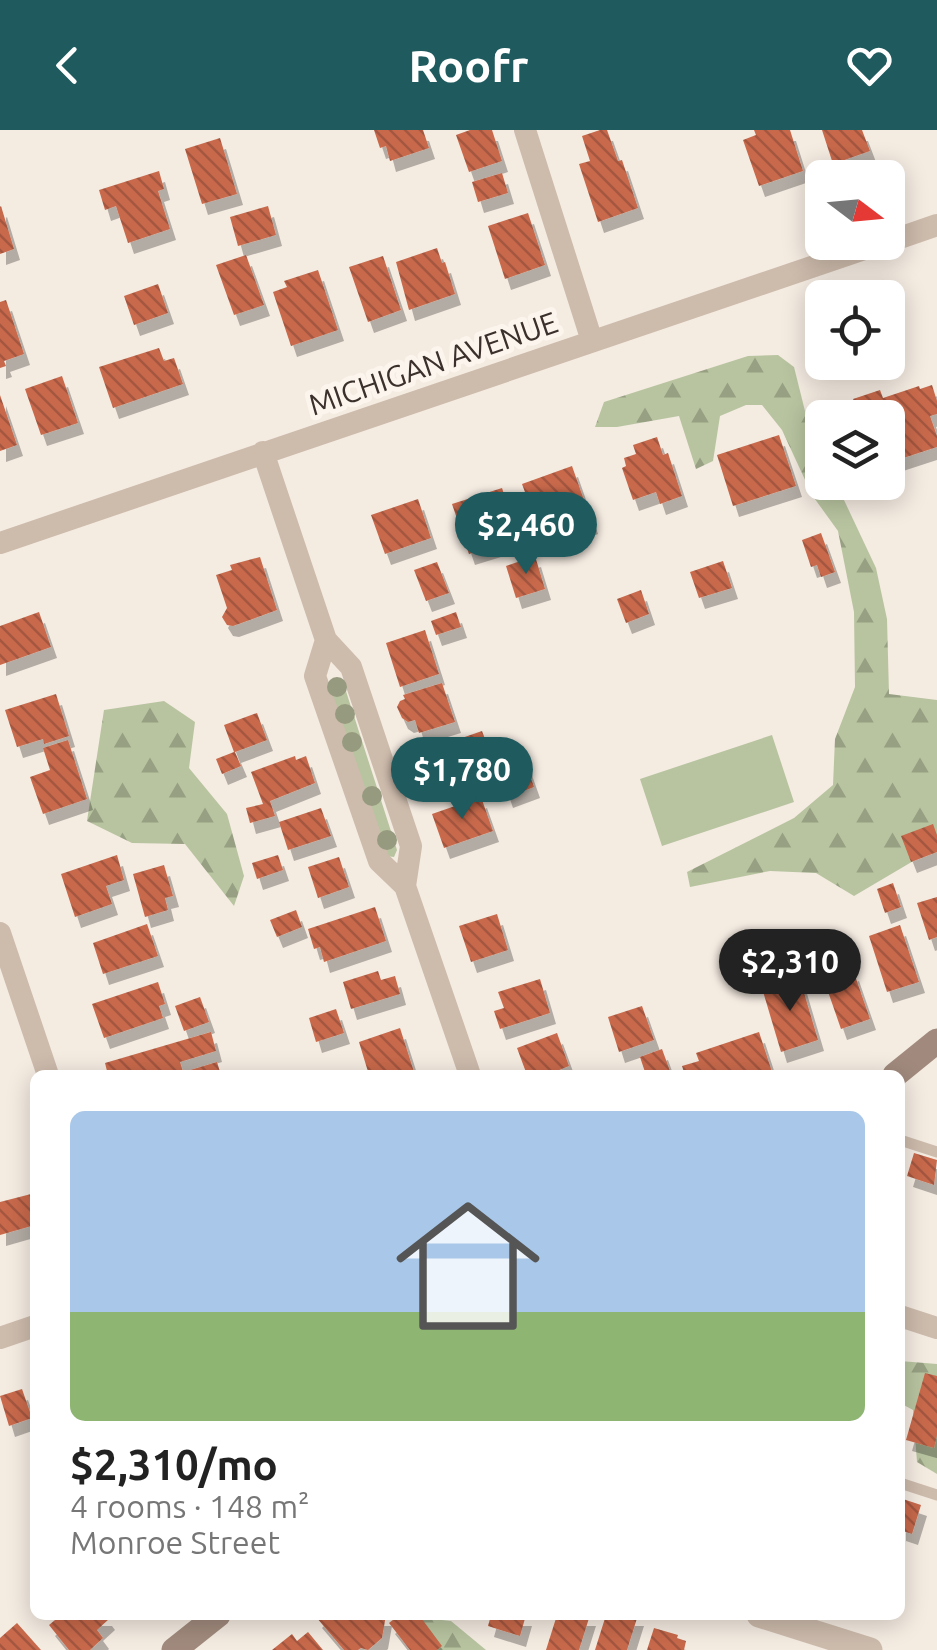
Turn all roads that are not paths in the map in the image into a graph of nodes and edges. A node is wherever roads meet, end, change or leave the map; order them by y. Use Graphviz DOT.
graph roads {
  1 [pos="526,130"];
  2 [pos="937,225"];
  3 [pos="905,236"];
  4 [pos="833,260"];
  5 [pos="592,341"];
  6 [pos="263,452"];
  7 [pos="0,542"];
  8 [pos="326,640"];
  9 [pos="405,886"];
  10 [pos="0,933"];
  11 [pos="937,1042"];
  12 [pos="46,1070"];
  13 [pos="468,1070"];
  14 [pos="901,1070"];
  15 [pos="905,1142"];
  16 [pos="937,1152"];
  17 [pos="905,1318"];
  18 [pos="30,1328"];
  19 [pos="937,1328"];
  20 [pos="0,1338"];
  21 [pos="905,1485"];
  22 [pos="937,1495"];
  23 [pos="212,1620"];
  24 [pos="774,1620"];
  25 [pos="174,1650"];
  26 [pos="870,1650"];
  1 -- 5 [label="street"];
  2 -- 3 [label="street, MICHIGAN AVENUE"];
  4 -- 5 [label="street, MICHIGAN AVENUE"];
  5 -- 6 [label="street, MICHIGAN AVENUE"];
  6 -- 7 [label="street, MICHIGAN AVENUE"];
  6 -- 8 [label="street"];
  8 -- 9 [label="street"];
  8 -- 9 [label="street"];
  9 -- 13 [label="street"];
  10 -- 12 [label="street"];
  11 -- 14 [label="main road"];
  15 -- 16 [label="lane"];
  17 -- 19 [label="street"];
  18 -- 20 [label="street"];
  21 -- 22 [label="lane"];
  23 -- 25 [label="main road"];
  24 -- 26 [label="street"];
}
